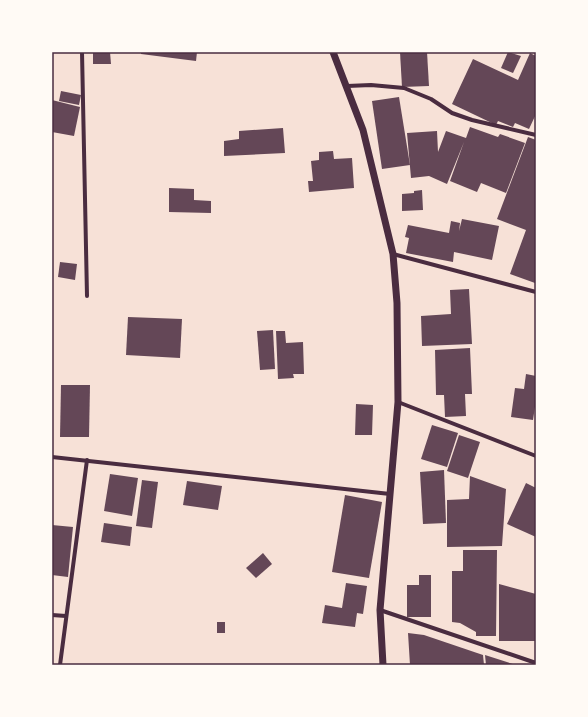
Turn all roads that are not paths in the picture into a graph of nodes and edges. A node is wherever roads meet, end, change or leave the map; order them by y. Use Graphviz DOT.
graph roads {
  1 [pos="82,52"];
  2 [pos="333,52"];
  3 [pos="346,86"];
  4 [pos="536,135"];
  5 [pos="393,254"];
  6 [pos="536,292"];
  7 [pos="87,296"];
  8 [pos="398,402"];
  9 [pos="536,456"];
  10 [pos="52,457"];
  11 [pos="87,460"];
  12 [pos="390,494"];
  13 [pos="380,610"];
  14 [pos="52,615"];
  15 [pos="66,616"];
  16 [pos="536,663"];
  17 [pos="60,665"];
  18 [pos="383,665"];
  1 -- 7 [label="street"];
  2 -- 3 [label="street"];
  3 -- 4 [label="street"];
  3 -- 5 [label="street"];
  5 -- 6 [label="street"];
  5 -- 8 [label="street"];
  8 -- 9 [label="street"];
  8 -- 12 [label="street"];
  10 -- 11 [label="street"];
  11 -- 12 [label="street"];
  11 -- 15 [label="street"];
  12 -- 13 [label="street"];
  13 -- 16 [label="street"];
  13 -- 18 [label="street"];
  14 -- 15 [label="street"];
  15 -- 17 [label="street"];
}
